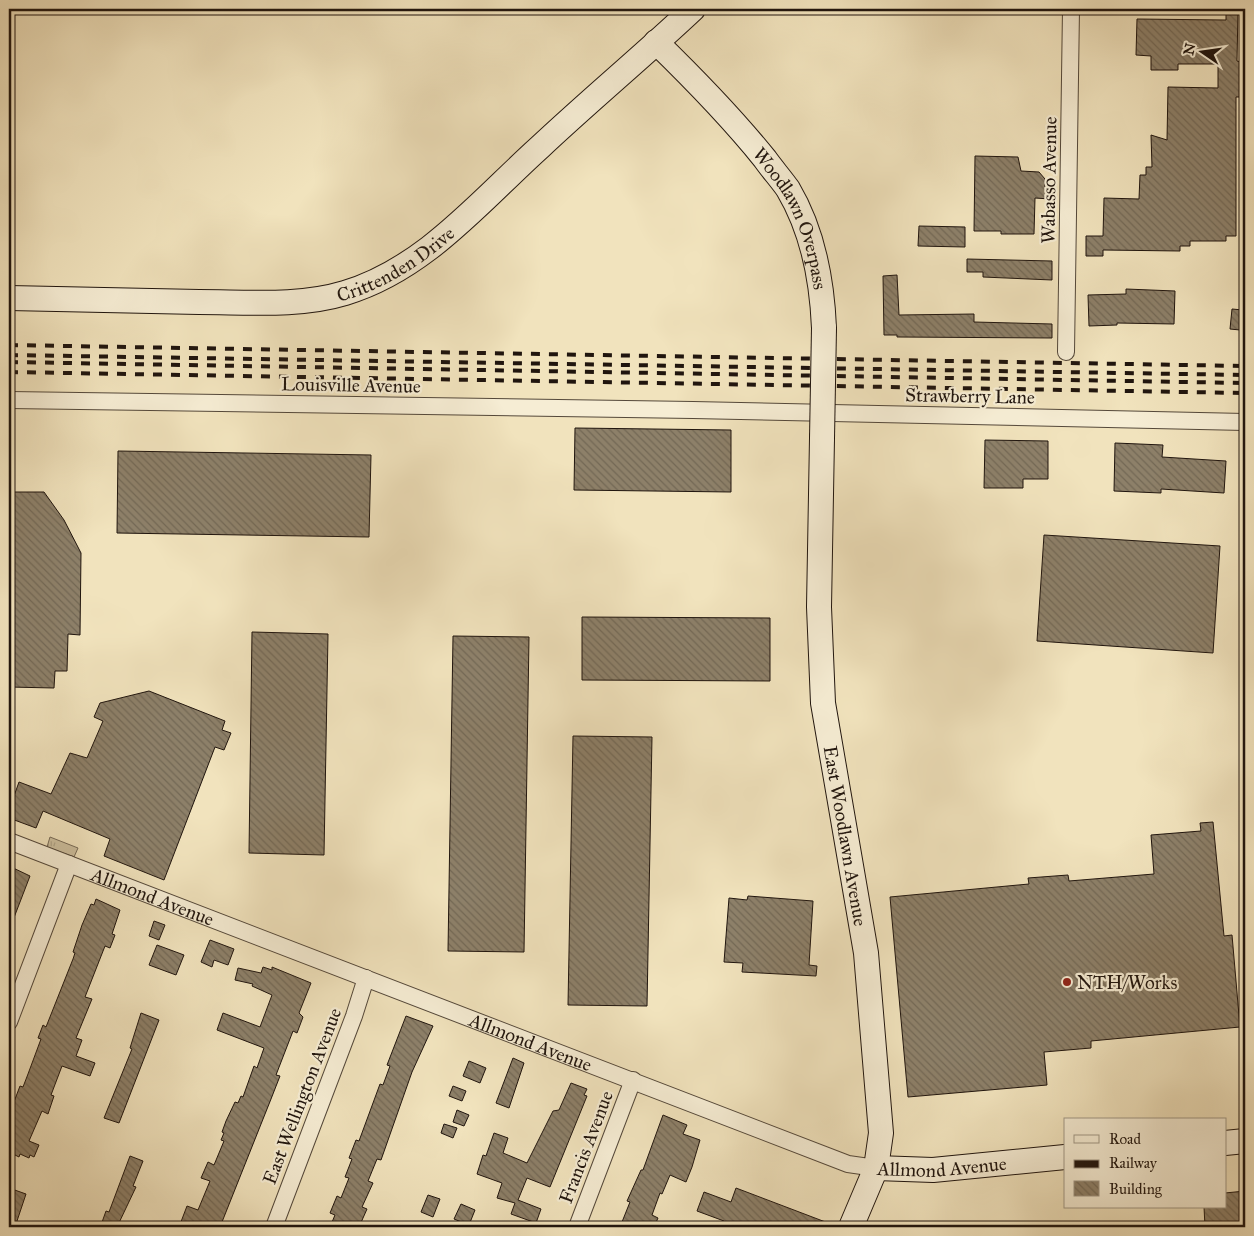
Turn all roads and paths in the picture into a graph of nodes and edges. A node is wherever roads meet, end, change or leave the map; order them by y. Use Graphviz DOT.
graph roads {
  1 [pos="693,9"];
  2 [pos="1072,9"];
  3 [pos="656,42"];
  4 [pos="9,298"];
  5 [pos="1066,352"];
  6 [pos="9,400"];
  7 [pos="693,410"];
  8 [pos="1245,422"];
  9 [pos="822,438"];
  10 [pos="9,841"];
  11 [pos="69,864"];
  12 [pos="366,978"];
  13 [pos="9,1022"];
  14 [pos="633,1080"];
  15 [pos="1245,1141"];
  16 [pos="1226,1143"];
  17 [pos="1064,1157"];
  18 [pos="876,1168"];
  19 [pos="274,1227"];
  20 [pos="577,1227"];
  21 [pos="851,1227"];
  1 -- 3 [label="main road, Crittenden Drive"];
  2 -- 5 [label="street, Wabasso Avenue"];
  3 -- 4 [label="main road, Crittenden Drive"];
  3 -- 9 [label="main road, Woodlawn Overpass, bridge"];
  6 -- 7 [label="street, Louisville Avenue"];
  7 -- 8 [label="street, Strawberry Lane"];
  9 -- 18 [label="main road, East Woodlawn Avenue"];
  10 -- 11 [label="street, Allmond Avenue"];
  11 -- 12 [label="street, Allmond Avenue"];
  11 -- 13 [label="street"];
  12 -- 14 [label="street, Allmond Avenue"];
  12 -- 19 [label="street, East Wellington Avenue"];
  14 -- 18 [label="street, Allmond Avenue"];
  14 -- 20 [label="street, Francis Avenue"];
  15 -- 16 [label="main road"];
  17 -- 18 [label="main road, Allmond Avenue"];
  18 -- 21 [label="main road, East Woodlawn Avenue"];
}
